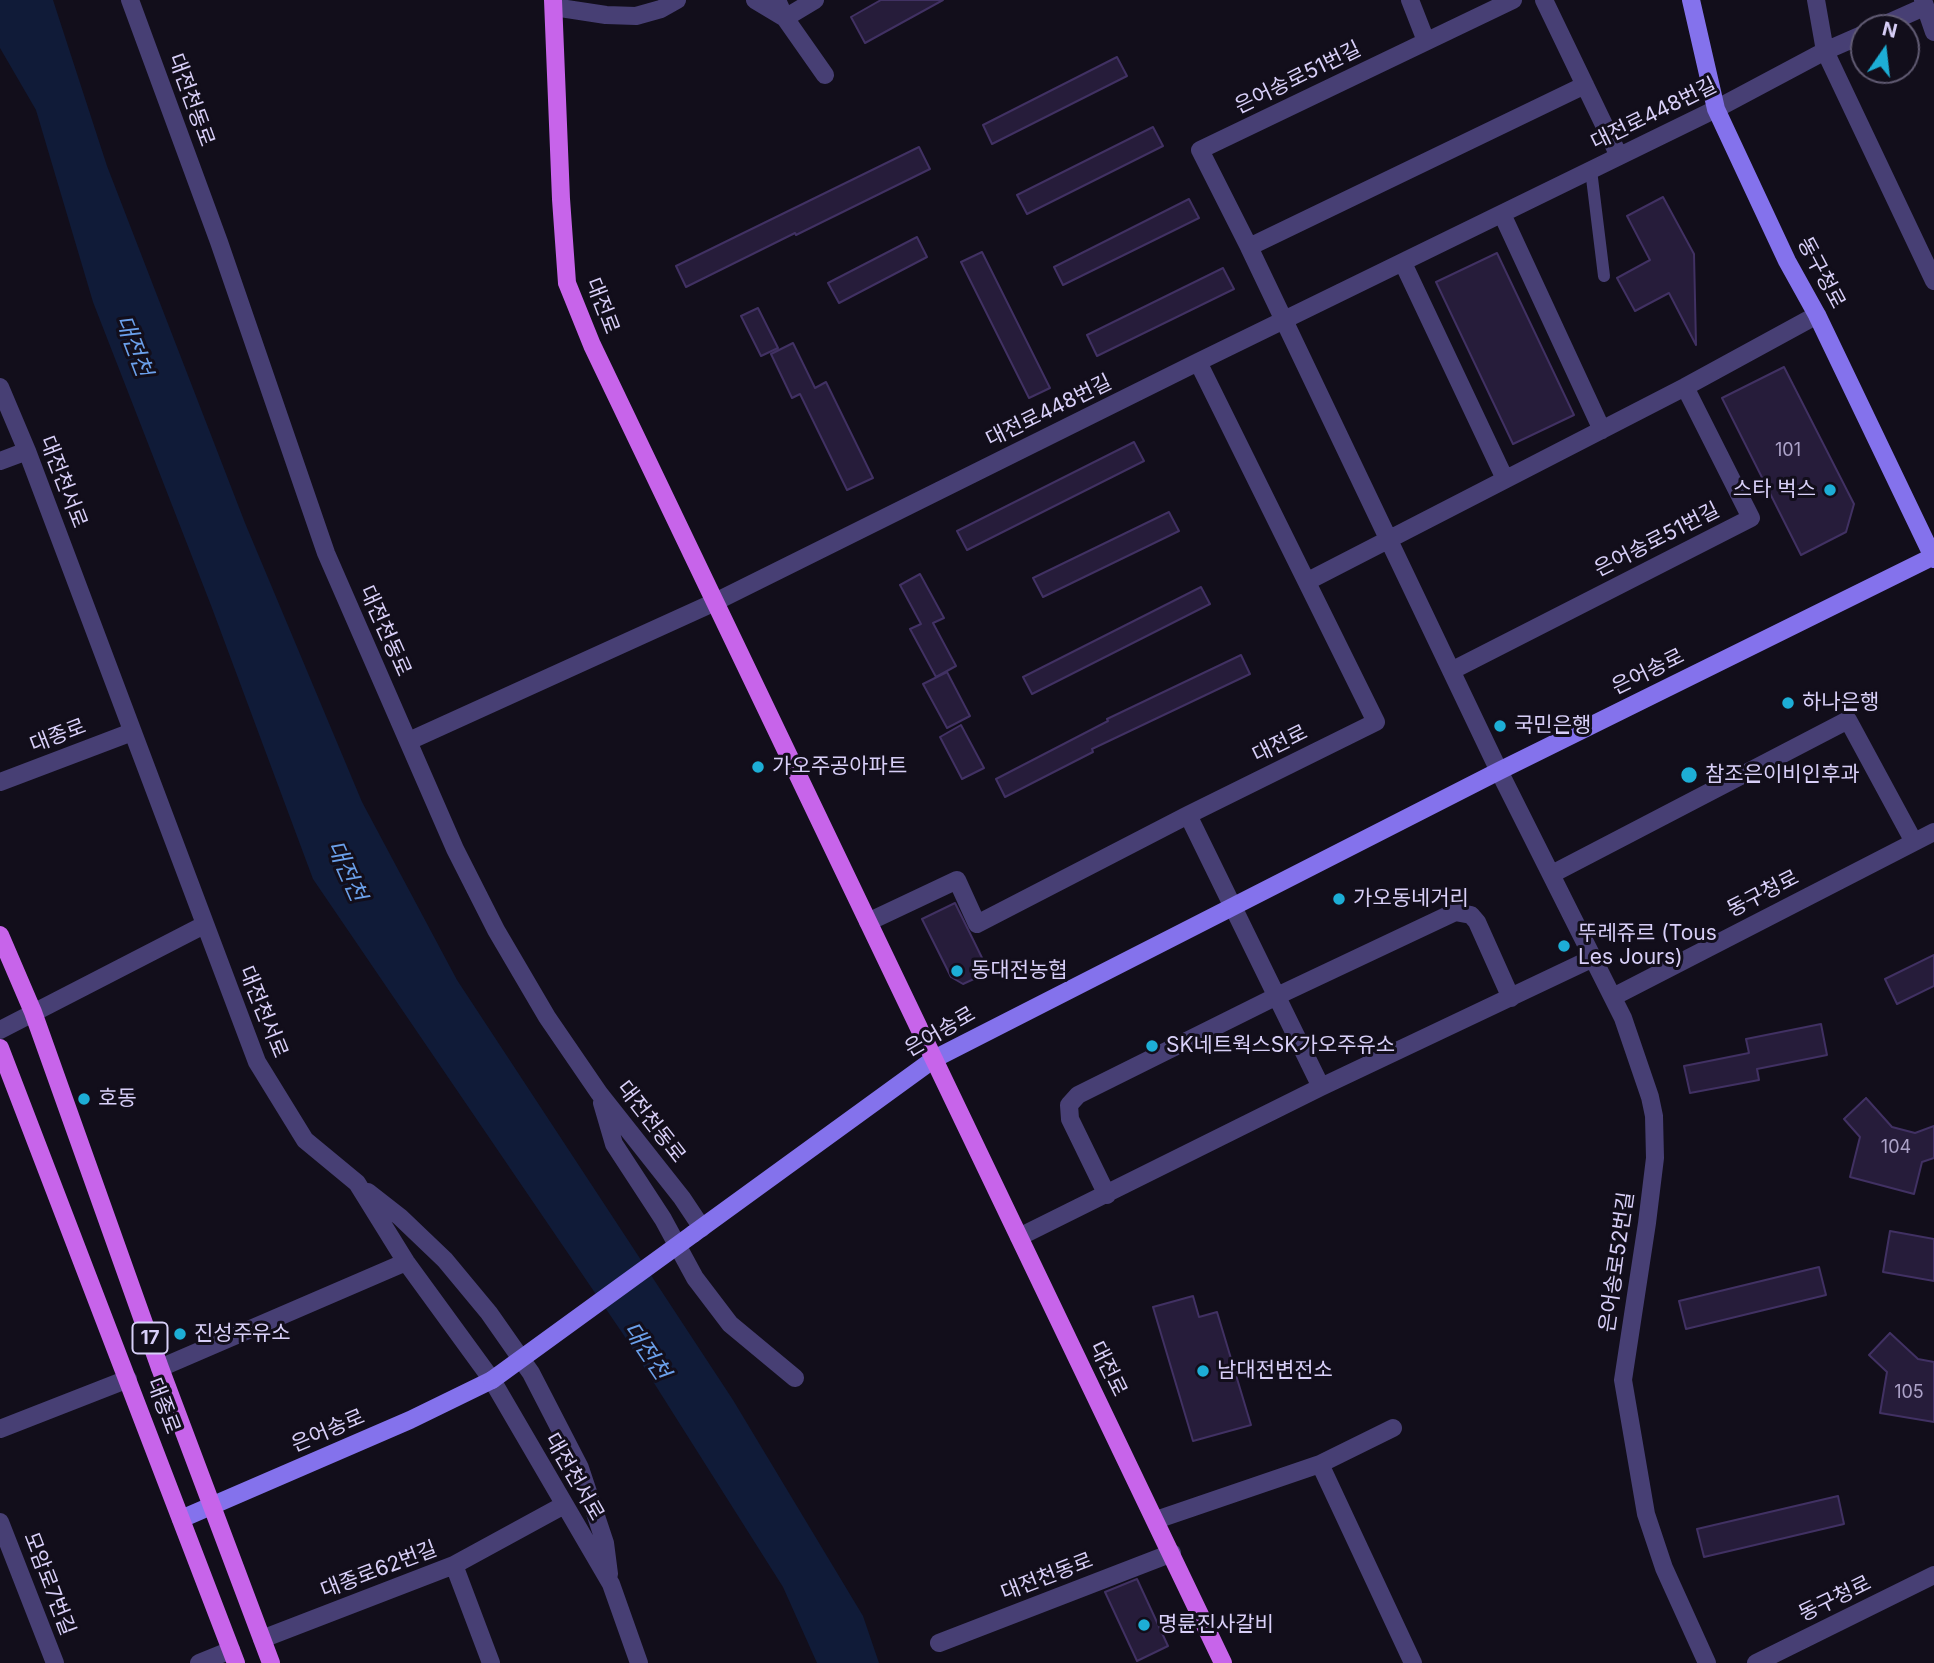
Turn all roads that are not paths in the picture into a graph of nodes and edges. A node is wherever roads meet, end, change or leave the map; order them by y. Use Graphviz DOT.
graph roads {
  1 [pos="130,0"];
  2 [pos="677,0"];
  3 [pos="755,0"];
  4 [pos="777,0"];
  5 [pos="815,0"];
  6 [pos="1410,0"];
  7 [pos="1513,0"];
  8 [pos="1544,0"];
  9 [pos="1691,0"];
  10 [pos="1816,0"];
  11 [pos="554,3"];
  12 [pos="1924,4"];
  13 [pos="1904,14"];
  14 [pos="785,18"];
  15 [pos="1934,32"];
  16 [pos="1850,40"];
  17 [pos="1426,41"];
  18 [pos="1825,51"];
  19 [pos="825,75"];
  20 [pos="1585,85"];
  21 [pos="1716,109"];
  22 [pos="1619,156"];
  23 [pos="1591,170"];
  24 [pos="1502,214"];
  25 [pos="1249,247"];
  26 [pos="1403,263"];
  27 [pos="1605,276"];
  28 [pos="1934,281"];
  29 [pos="1817,315"];
  30 [pos="1284,320"];
  31 [pos="1198,362"];
  32 [pos="0,387"];
  33 [pos="1685,387"];
  34 [pos="1602,430"];
  35 [pos="27,451"];
  36 [pos="0,461"];
  37 [pos="1505,480"];
  38 [pos="1389,539"];
  39 [pos="1934,557"];
  40 [pos="1308,581"];
  41 [pos="715,602"];
  42 [pos="1453,670"];
  43 [pos="132,732"];
  44 [pos="409,741"];
  45 [pos="1499,771"];
  46 [pos="0,782"];
  47 [pos="1188,815"];
  48 [pos="1934,832"];
  49 [pos="1914,842"];
  50 [pos="1552,874"];
  51 [pos="1232,906"];
  52 [pos="868,922"];
  53 [pos="204,925"];
  54 [pos="0,935"];
  55 [pos="1593,958"];
  56 [pos="1277,996"];
  57 [pos="1613,997"];
  58 [pos="1511,998"];
  59 [pos="33,1012"];
  60 [pos="0,1030"];
  61 [pos="0,1048"];
  62 [pos="934,1059"];
  63 [pos="1321,1087"];
  64 [pos="599,1093"];
  65 [pos="357,1183"];
  66 [pos="1107,1195"];
  67 [pos="698,1231"];
  68 [pos="1019,1237"];
  69 [pos="406,1262"];
  70 [pos="160,1368"];
  71 [pos="795,1378"];
  72 [pos="128,1379"];
  73 [pos="492,1380"];
  74 [pos="1392,1427"];
  75 [pos="0,1429"];
  76 [pos="1320,1464"];
  77 [pos="564,1505"];
  78 [pos="212,1506"];
  79 [pos="181,1519"];
  80 [pos="1156,1520"];
  81 [pos="0,1522"];
  82 [pos="1172,1553"];
  83 [pos="454,1565"];
  84 [pos="1934,1575"];
  85 [pos="611,1584"];
  86 [pos="262,1639"];
  87 [pos="939,1643"];
  88 [pos="233,1657"];
  89 [pos="55,1663"];
  90 [pos="199,1663"];
  91 [pos="271,1663"];
  92 [pos="491,1663"];
  93 [pos="639,1663"];
  94 [pos="1223,1663"];
  95 [pos="1413,1663"];
  96 [pos="1707,1663"];
  97 [pos="1756,1663"];
  1 -- 44 [label="street, 대전천동로"];
  2 -- 11 [label="street"];
  3 -- 14 [label="street"];
  4 -- 14 [label="street"];
  5 -- 14 [label="street"];
  6 -- 17 [label="street"];
  7 -- 17 [label="street, 은어송로51번길"];
  8 -- 20 [label="street"];
  9 -- 21 [label="main road, 동구청로"];
  10 -- 18 [label="street"];
  11 -- 41 [label="main road, 대전로"];
  12 -- 13 [label="street"];
  12 -- 15 [label="street"];
  14 -- 19 [label="street"];
  16 -- 18 [label="street, 대전로448번길"];
  17 -- 25 [label="street, 은어송로51번길"];
  18 -- 21 [label="street, 대전로448번길"];
  18 -- 28 [label="street"];
  20 -- 22 [label="street"];
  20 -- 25 [label="street"];
  21 -- 22 [label="street, 대전로448번길"];
  21 -- 29 [label="main road, 동구청로"];
  22 -- 23 [label="street, 대전로448번길"];
  23 -- 24 [label="street, 대전로448번길"];
  23 -- 27 [label="lane"];
  24 -- 26 [label="street, 대전로448번길"];
  24 -- 34 [label="street"];
  25 -- 30 [label="street, 은어송로51번길"];
  26 -- 30 [label="street, 대전로448번길"];
  26 -- 37 [label="street"];
  29 -- 33 [label="street"];
  29 -- 39 [label="main road, 동구청로"];
  30 -- 31 [label="street, 대전로448번길"];
  30 -- 38 [label="street, 은어송로51번길"];
  31 -- 40 [label="street, 대전로"];
  31 -- 41 [label="street, 대전로448번길"];
  32 -- 35 [label="street, 대전천서로"];
  33 -- 34 [label="street"];
  33 -- 42 [label="street, 은어송로51번길"];
  34 -- 37 [label="street"];
  35 -- 36 [label="street"];
  35 -- 43 [label="street, 대전천서로"];
  37 -- 38 [label="street"];
  38 -- 40 [label="street"];
  38 -- 42 [label="street, 은어송로51번길"];
  39 -- 45 [label="main road, 은어송로"];
  40 -- 47 [label="street, 대전로"];
  41 -- 44 [label="street"];
  41 -- 52 [label="main road, 대전로"];
  42 -- 45 [label="street, 은어송로51번길"];
  43 -- 46 [label="street, 대종로"];
  43 -- 53 [label="street, 대전천서로"];
  44 -- 64 [label="street, 대전천동로"];
  45 -- 50 [label="street, 은어송로52번길"];
  45 -- 51 [label="main road, 은어송로"];
  47 -- 51 [label="street"];
  47 -- 52 [label="street, 대전로"];
  48 -- 49 [label="street, 동구청로"];
  49 -- 50 [label="street"];
  49 -- 57 [label="street, 동구청로"];
  50 -- 55 [label="street, 은어송로52번길"];
  51 -- 56 [label="street"];
  51 -- 62 [label="main road, 은어송로"];
  52 -- 62 [label="main road, 대전로"];
  53 -- 59 [label="street"];
  53 -- 65 [label="street, 대전천서로"];
  54 -- 59 [label="main road, 대종로 / 17"];
  55 -- 57 [label="street, 은어송로52번길"];
  55 -- 58 [label="street"];
  56 -- 58 [label="street"];
  56 -- 63 [label="street"];
  56 -- 66 [label="street"];
  57 -- 96 [label="street, 은어송로52번길"];
  58 -- 63 [label="street"];
  59 -- 60 [label="street"];
  59 -- 70 [label="main road, 대종로 / 17"];
  61 -- 72 [label="main road, 대종로 / 17"];
  62 -- 67 [label="main road, 은어송로"];
  62 -- 68 [label="main road, 대전로"];
  63 -- 66 [label="street"];
  64 -- 67 [label="street, 대전천동로"];
  64 -- 71 [label="street"];
  65 -- 69 [label="street, 대전천서로"];
  65 -- 85 [label="street"];
  66 -- 68 [label="street"];
  67 -- 73 [label="main road, 은어송로, bridge"];
  68 -- 80 [label="main road, 대전로"];
  69 -- 70 [label="street, 대종로"];
  69 -- 73 [label="street, 대전천서로"];
  70 -- 78 [label="main road, 대종로 / 17"];
  72 -- 75 [label="street"];
  72 -- 79 [label="main road, 대종로 / 17"];
  73 -- 77 [label="street, 대전천서로"];
  73 -- 78 [label="main road, 은어송로"];
  74 -- 76 [label="street"];
  76 -- 80 [label="street"];
  76 -- 95 [label="street"];
  77 -- 83 [label="street"];
  77 -- 85 [label="street, 대전천서로"];
  78 -- 79 [label="main road, 은어송로"];
  78 -- 86 [label="main road, 대종로 / 17"];
  79 -- 88 [label="main road, 대종로 / 17"];
  80 -- 82 [label="main road, 대전로"];
  81 -- 89 [label="street, 모암로7번길"];
  82 -- 87 [label="street, 대전천동로"];
  82 -- 94 [label="main road, 대전로"];
  83 -- 86 [label="street, 대종로62번길"];
  83 -- 92 [label="street, 대종로62번길"];
  84 -- 97 [label="street, 동구청로"];
  85 -- 93 [label="street, 대전천서로"];
  86 -- 91 [label="main road, 대종로 / 17"];
  88 -- 90 [label="street"];
}
